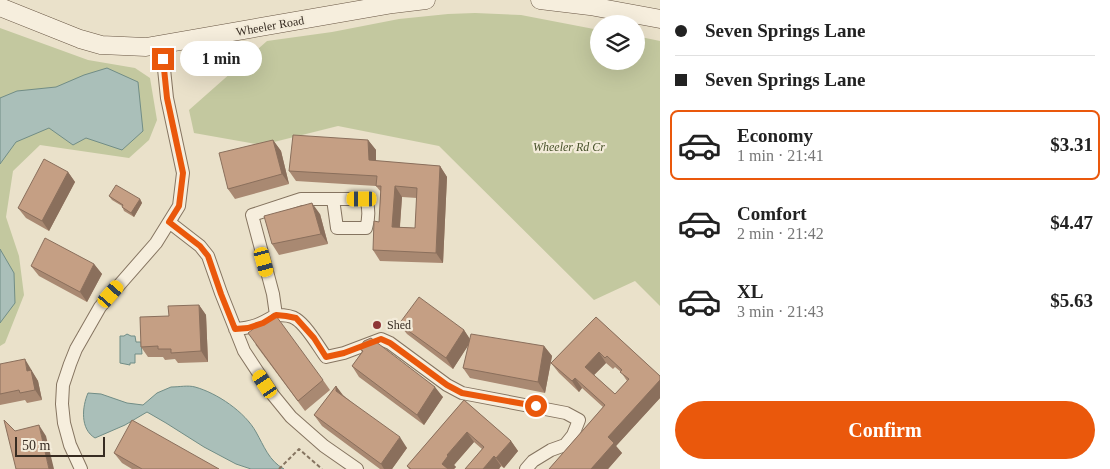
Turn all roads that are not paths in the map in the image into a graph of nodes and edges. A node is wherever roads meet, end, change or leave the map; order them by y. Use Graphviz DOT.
graph roads {
  1 [pos="426,0"];
  2 [pos="540,0"];
  3 [pos="0,7"];
  4 [pos="660,19"];
  5 [pos="156,46"];
  6 [pos="333,199"];
  7 [pos="169,222"];
  8 [pos="276,315"];
  9 [pos="235,329"];
  10 [pos="81,469"];
  11 [pos="357,469"];
  12 [pos="526,469"];
  1 -- 5 [label="main road, Wheeler Road"];
  2 -- 4 [label="main road"];
  3 -- 5 [label="main road, Wheeler Road"];
  5 -- 7 [label="street"];
  6 -- 8 [label="street"];
  7 -- 9 [label="street"];
  7 -- 10 [label="street"];
  8 -- 9 [label="street"];
  8 -- 12 [label="street"];
  9 -- 11 [label="street"];
}
